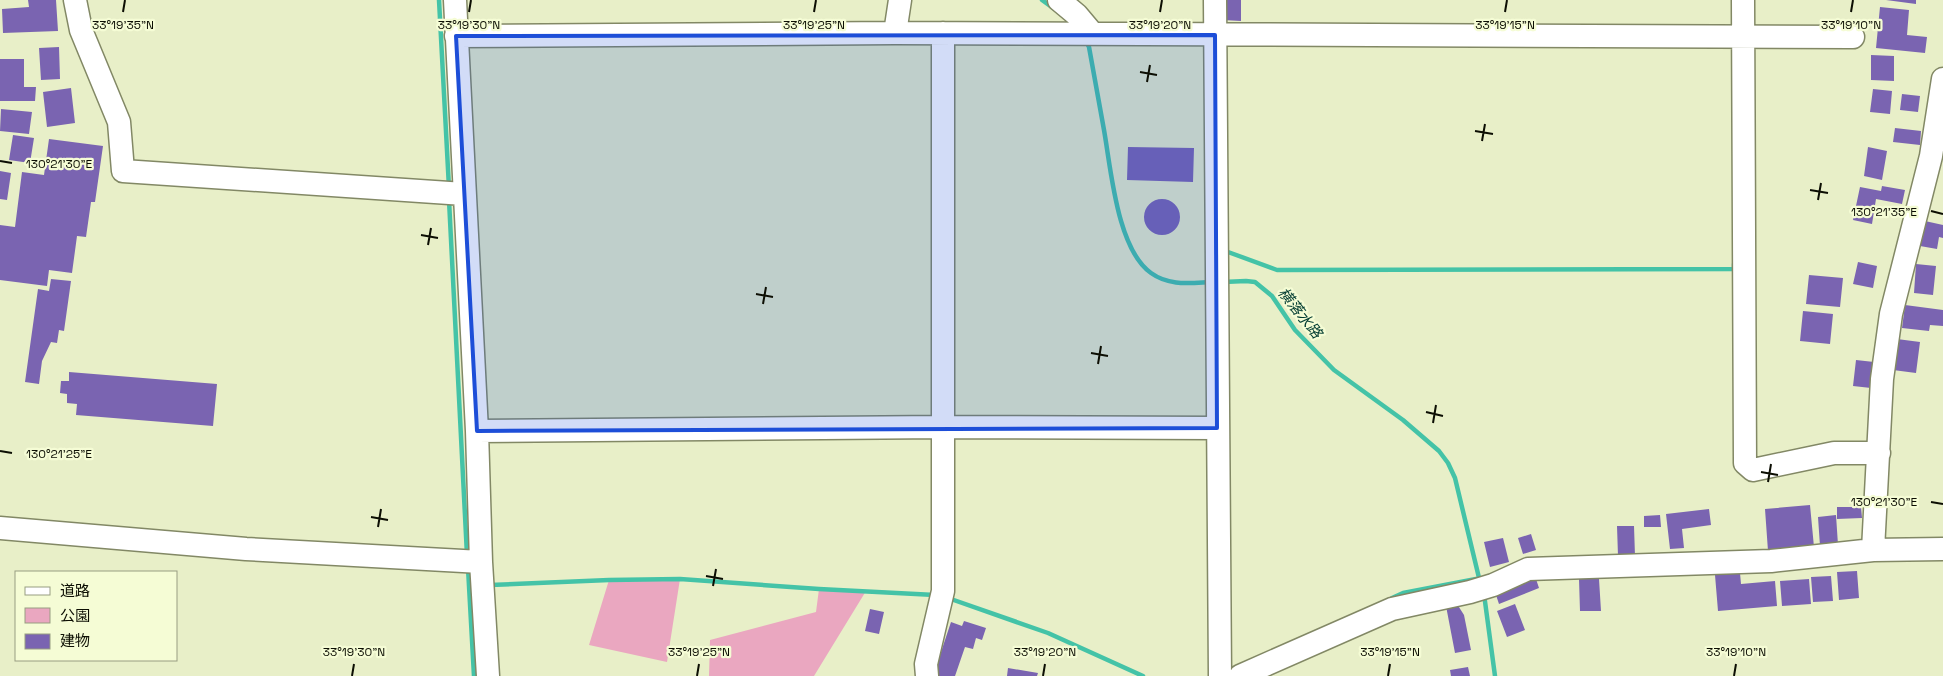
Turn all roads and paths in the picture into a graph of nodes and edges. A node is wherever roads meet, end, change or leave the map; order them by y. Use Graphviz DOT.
graph roads {
  1 [pos="75,0"];
  2 [pos="455,0"];
  3 [pos="900,0"];
  4 [pos="1059,0"];
  5 [pos="1215,0"];
  6 [pos="1743,0"];
  7 [pos="895,33"];
  8 [pos="943,33"];
  9 [pos="1093,34"];
  10 [pos="1215,35"];
  11 [pos="456,36"];
  12 [pos="1743,36"];
  13 [pos="1853,37"];
  14 [pos="1943,82"];
  15 [pos="464,194"];
  16 [pos="943,426"];
  17 [pos="1217,428"];
  18 [pos="477,431"];
  19 [pos="1879,453"];
  20 [pos="0,528"];
  21 [pos="1943,549"];
  22 [pos="1873,550"];
  23 [pos="481,562"];
  24 [pos="1220,670"];
  25 [pos="488,676"];
  26 [pos="926,676"];
  27 [pos="1240,676"];
  1 -- 15 [label="street"];
  2 -- 11 [label="street"];
  3 -- 7 [label="street"];
  4 -- 9 [label="street"];
  5 -- 10 [label="street"];
  6 -- 12 [label="street"];
  7 -- 8 [label="street"];
  7 -- 11 [label="street"];
  8 -- 9 [label="street"];
  8 -- 16 [label="street"];
  9 -- 10 [label="street"];
  10 -- 12 [label="street"];
  10 -- 17 [label="street"];
  11 -- 15 [label="street"];
  12 -- 13 [label="street"];
  12 -- 19 [label="street"];
  14 -- 19 [label="street"];
  15 -- 18 [label="street"];
  16 -- 17 [label="street"];
  16 -- 18 [label="street"];
  16 -- 26 [label="street"];
  17 -- 24 [label="street"];
  18 -- 23 [label="street"];
  19 -- 22 [label="street"];
  20 -- 23 [label="street"];
  21 -- 22 [label="street"];
  22 -- 27 [label="street"];
  23 -- 25 [label="street"];
}
